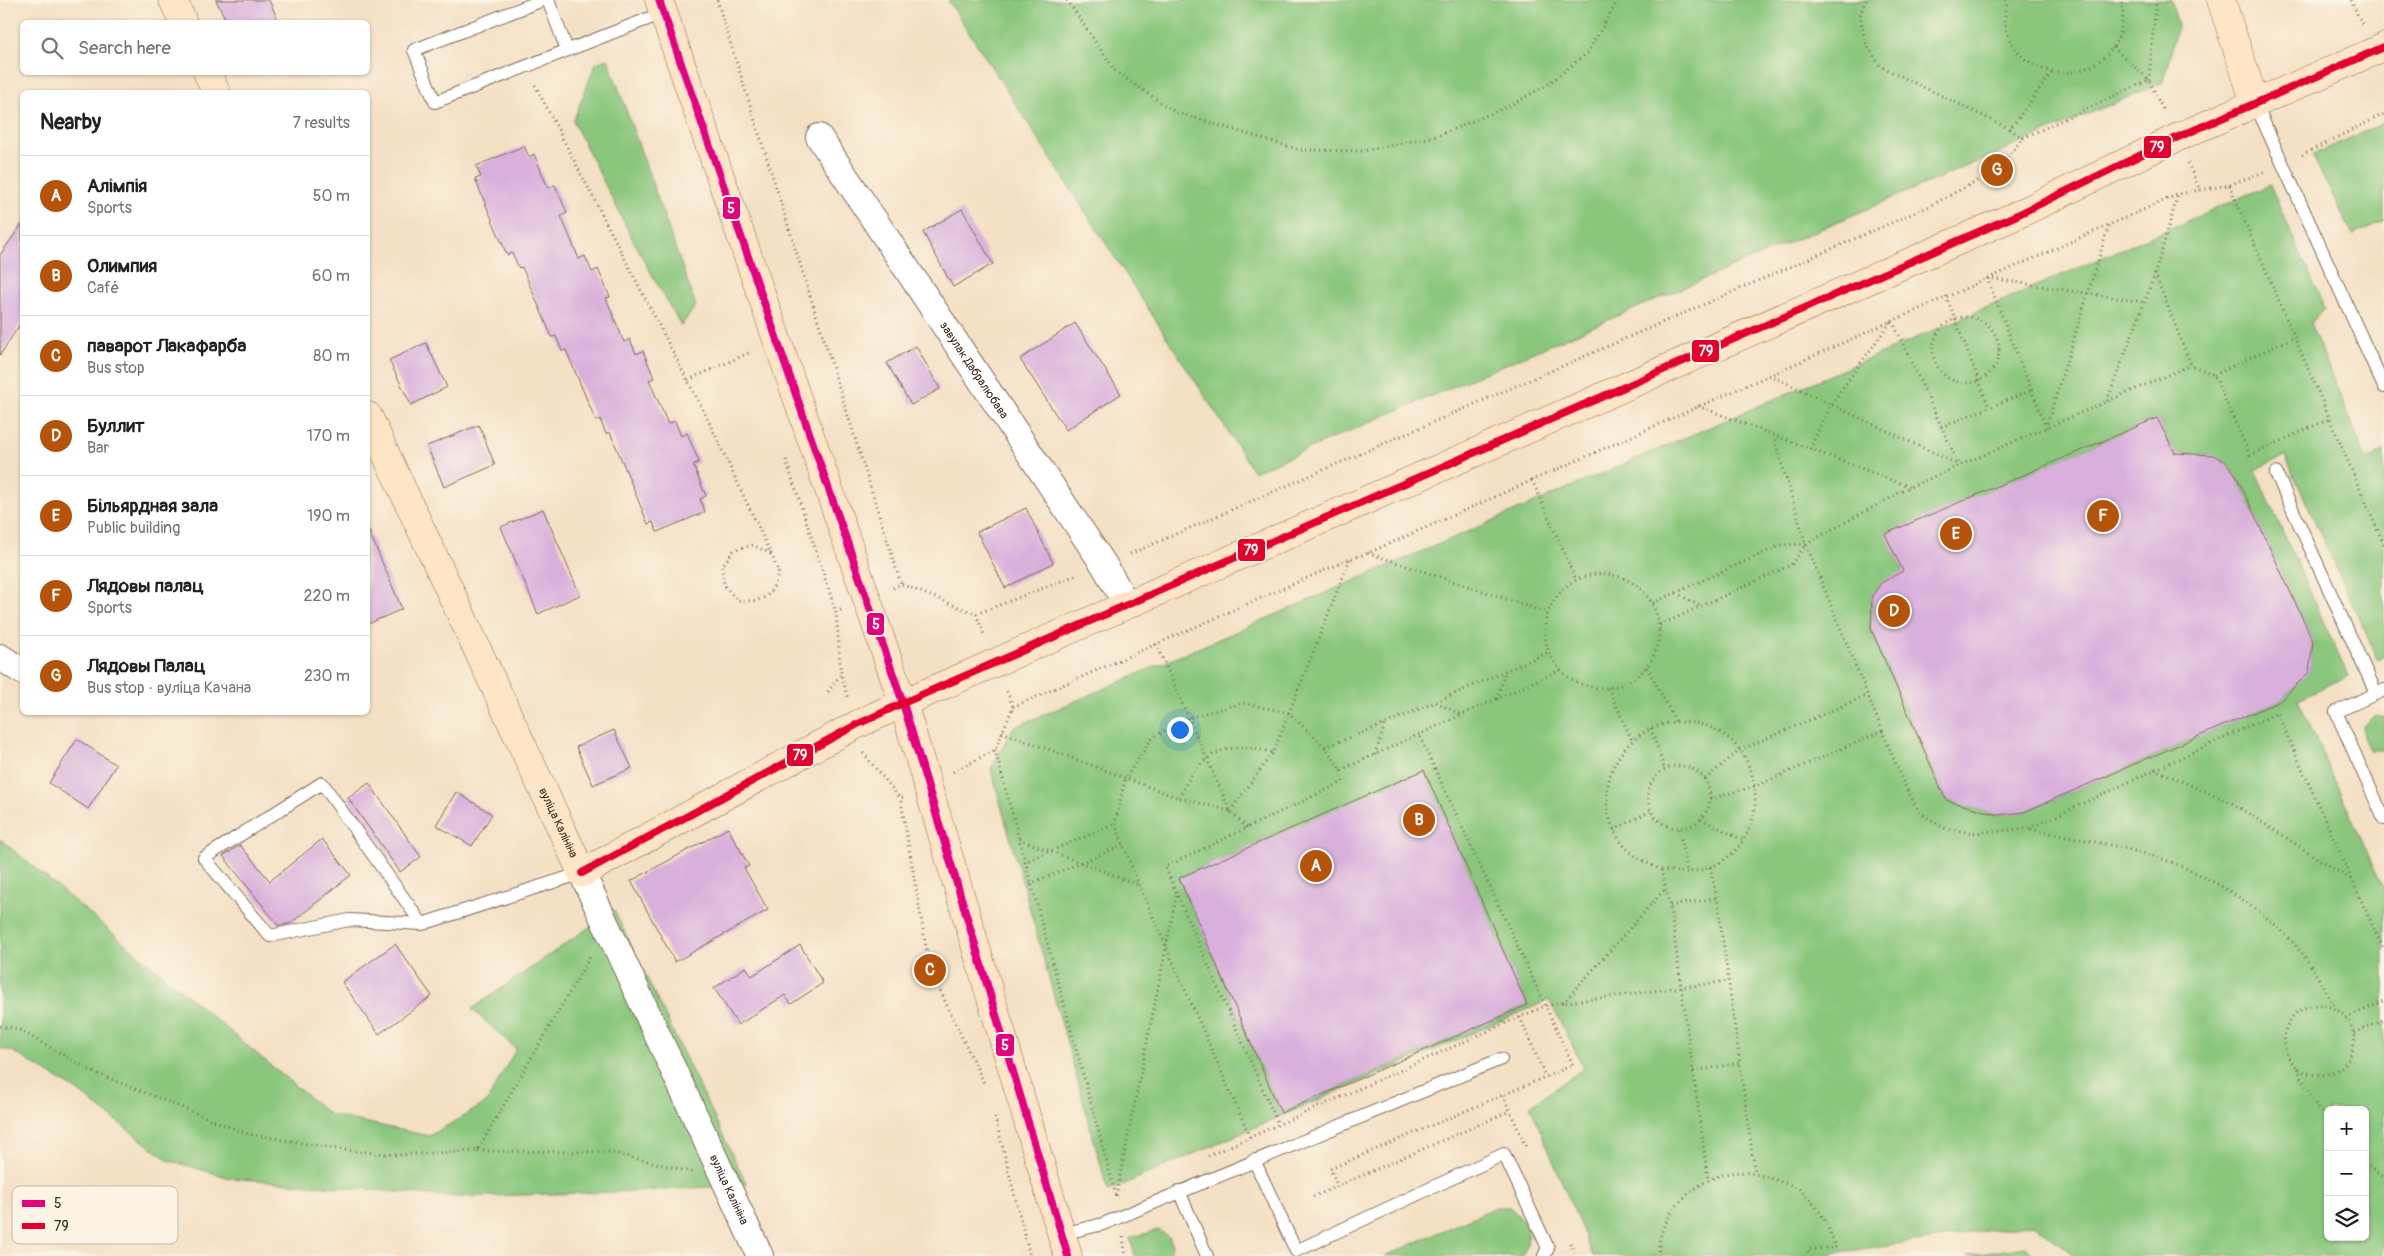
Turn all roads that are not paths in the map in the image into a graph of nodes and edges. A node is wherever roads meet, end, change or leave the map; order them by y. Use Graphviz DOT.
graph roads {
  1 [pos="173,0"];
  2 [pos="543,0"];
  3 [pos="548,0"];
  4 [pos="2221,0"];
  5 [pos="661,6"];
  6 [pos="182,20"];
  7 [pos="2384,47"];
  8 [pos="567,50"];
  9 [pos="208,75"];
  10 [pos="215,90"];
  11 [pos="2255,102"];
  12 [pos="819,137"];
  13 [pos="2384,387"];
  14 [pos="370,420"];
  15 [pos="2276,473"];
  16 [pos="1127,605"];
  17 [pos="0,658"];
  18 [pos="20,670"];
  19 [pos="2380,692"];
  20 [pos="903,703"];
  21 [pos="2384,818"];
  22 [pos="582,873"];
  23 [pos="422,924"];
  24 [pos="1501,1059"];
  25 [pos="1254,1160"];
  26 [pos="1179,1191"];
  27 [pos="1065,1245"];
  28 [pos="1297,1253"];
  29 [pos="760,1256"];
  30 [pos="1207,1256"];
  31 [pos="1544,1256"];
  1 -- 6 [label="main road"];
  2 -- 8 [label="lane"];
  3 -- 8 [label="lane"];
  4 -- 11 [label="main road"];
  5 -- 8 [label="lane"];
  5 -- 20 [label="main road"];
  7 -- 11 [label="main road"];
  9 -- 10 [label="main road"];
  11 -- 13 [label="lane"];
  11 -- 16 [label="main road"];
  12 -- 16 [label="street, завулак Дабралюбава"];
  14 -- 22 [label="main road, вуліца Калініна"];
  15 -- 19 [label="lane"];
  16 -- 20 [label="main road"];
  17 -- 18 [label="street"];
  19 -- 21 [label="lane"];
  20 -- 22 [label="main road"];
  20 -- 27 [label="main road"];
  22 -- 23 [label="lane"];
  22 -- 29 [label="street, вуліца Калініна"];
  23 -- 23 [label="lane"];
  24 -- 25 [label="lane"];
  25 -- 26 [label="lane"];
  25 -- 28 [label="lane"];
  26 -- 27 [label="lane"];
  26 -- 30 [label="lane"];
  28 -- 31 [label="lane"];
}
